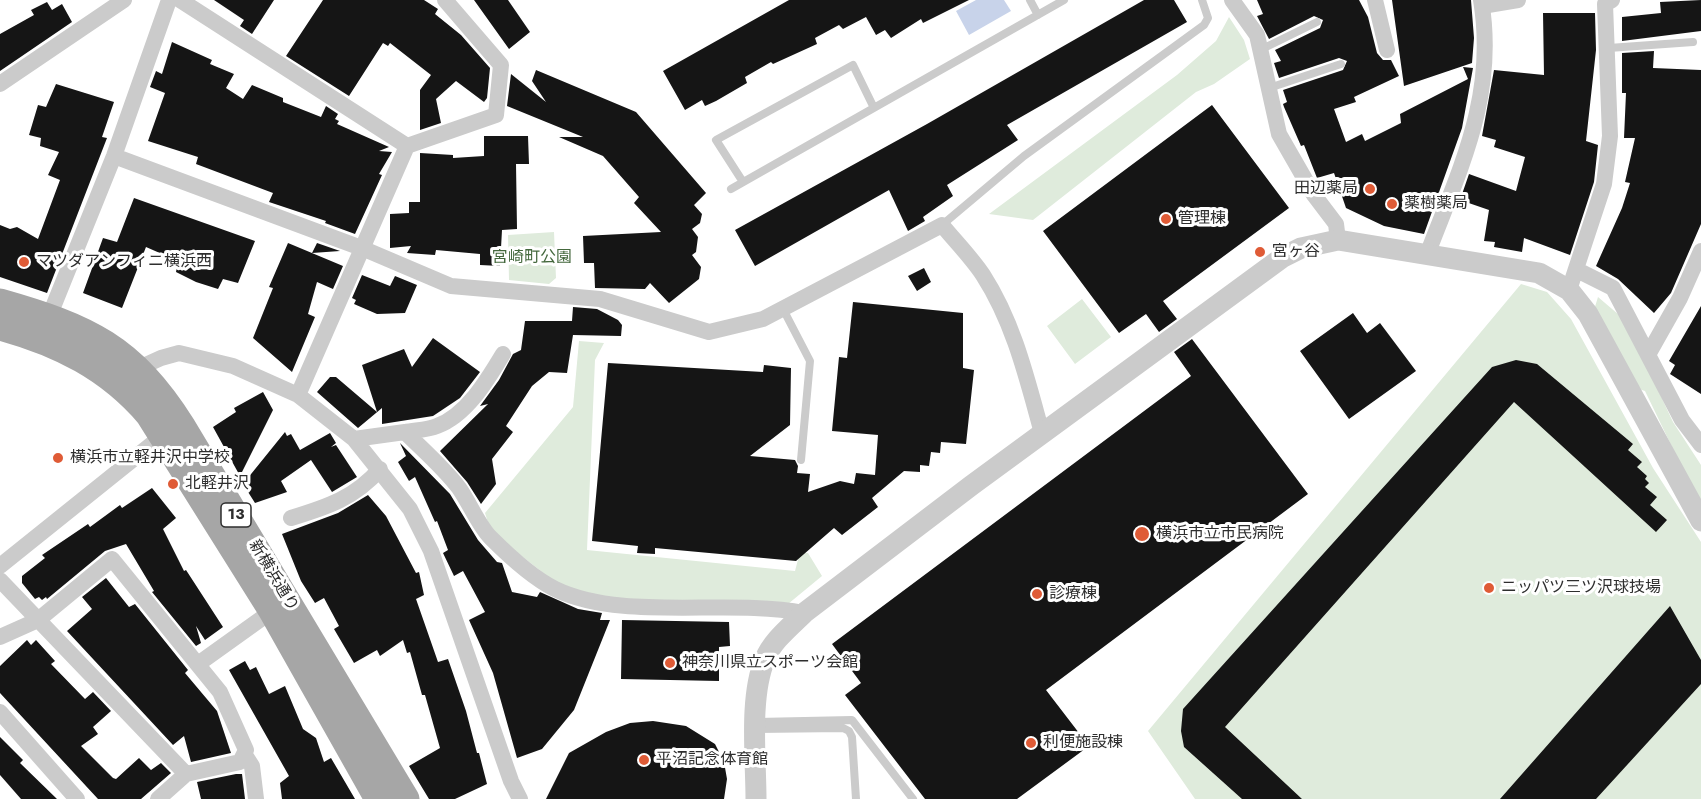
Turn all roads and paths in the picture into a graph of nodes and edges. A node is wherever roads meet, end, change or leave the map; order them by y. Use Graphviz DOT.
graph roads {
  1 [pos="124,0"];
  2 [pos="169,0"];
  3 [pos="180,0"];
  4 [pos="446,0"];
  5 [pos="1030,0"];
  6 [pos="1065,0"];
  7 [pos="1202,0"];
  8 [pos="1232,0"];
  9 [pos="1375,0"];
  10 [pos="1518,0"];
  11 [pos="1604,1"];
  12 [pos="1481,3"];
  13 [pos="1038,15"];
  14 [pos="1317,22"];
  15 [pos="1693,42"];
  16 [pos="1609,48"];
  17 [pos="1260,50"];
  18 [pos="1387,50"];
  19 [pos="1341,64"];
  20 [pos="0,84"];
  21 [pos="1269,88"];
  22 [pos="874,108"];
  23 [pos="407,146"];
  24 [pos="114,156"];
  25 [pos="743,182"];
  26 [pos="731,189"];
  27 [pos="942,225"];
  28 [pos="1338,240"];
  29 [pos="364,249"];
  30 [pos="1701,251"];
  31 [pos="1427,255"];
  32 [pos="1573,280"];
  33 [pos="0,302"];
  34 [pos="783,309"];
  35 [pos="50,316"];
  36 [pos="0,327"];
  37 [pos="1649,353"];
  38 [pos="503,354"];
  39 [pos="139,368"];
  40 [pos="298,395"];
  41 [pos="405,432"];
  42 [pos="1042,433"];
  43 [pos="162,436"];
  44 [pos="354,439"];
  45 [pos="1701,444"];
  46 [pos="801,460"];
  47 [pos="380,470"];
  48 [pos="291,518"];
  49 [pos="1701,521"];
  50 [pos="0,566"];
  51 [pos="0,580"];
  52 [pos="272,611"];
  53 [pos="804,613"];
  54 [pos="38,620"];
  55 [pos="0,637"];
  56 [pos="198,664"];
  57 [pos="0,712"];
  58 [pos="756,725"];
  59 [pos="245,755"];
  60 [pos="186,774"];
  61 [pos="369,794"];
  62 [pos="77,799"];
  63 [pos="158,799"];
  64 [pos="256,799"];
  65 [pos="406,799"];
  66 [pos="520,799"];
  67 [pos="756,799"];
  68 [pos="856,799"];
  69 [pos="913,799"];
  1 -- 20 [label="street"];
  2 -- 24 [label="street"];
  3 -- 23 [label="street"];
  4 -- 23 [label="street"];
  5 -- 13 [label="lane"];
  6 -- 13 [label="lane"];
  7 -- 27 [label="lane"];
  8 -- 17 [label="street"];
  9 -- 18 [label="street"];
  10 -- 12 [label="street"];
  11 -- 16 [label="street"];
  12 -- 31 [label="street"];
  13 -- 22 [label="lane"];
  14 -- 17 [label="lane"];
  15 -- 16 [label="lane"];
  16 -- 32 [label="street"];
  17 -- 21 [label="street"];
  19 -- 21 [label="lane"];
  21 -- 28 [label="street"];
  22 -- 25 [label="lane"];
  22 -- 25 [label="lane"];
  23 -- 29 [label="street"];
  24 -- 29 [label="street"];
  24 -- 35 [label="street"];
  25 -- 26 [label="lane"];
  27 -- 34 [label="street"];
  27 -- 42 [label="street"];
  28 -- 31 [label="street"];
  28 -- 42 [label="street"];
  29 -- 34 [label="street"];
  29 -- 40 [label="street"];
  30 -- 37 [label="street"];
  31 -- 32 [label="street"];
  32 -- 37 [label="street"];
  32 -- 49 [label="street"];
  33 -- 35 [label="main road, 新横浜通り / 13"];
  34 -- 46 [label="lane"];
  35 -- 39 [label="main road, 新横浜通り / 13"];
  36 -- 43 [label="main road, 新横浜通り / 13"];
  37 -- 45 [label="street"];
  38 -- 41 [label="street"];
  39 -- 40 [label="street"];
  39 -- 65 [label="main road, 新横浜通り / 13"];
  40 -- 44 [label="street"];
  41 -- 44 [label="street"];
  41 -- 53 [label="street"];
  42 -- 53 [label="street"];
  43 -- 50 [label="street"];
  43 -- 52 [label="main road, 新横浜通り / 13"];
  44 -- 47 [label="street"];
  47 -- 48 [label="street"];
  47 -- 66 [label="street"];
  51 -- 54 [label="street"];
  52 -- 56 [label="street"];
  52 -- 61 [label="main road, 新横浜通り / 13"];
  53 -- 58 [label="street"];
  54 -- 55 [label="street"];
  54 -- 56 [label="street"];
  54 -- 60 [label="street"];
  56 -- 59 [label="street"];
  57 -- 62 [label="street"];
  58 -- 67 [label="street"];
  58 -- 68 [label="lane"];
  58 -- 69 [label="lane"];
  59 -- 60 [label="street"];
  59 -- 64 [label="street"];
  60 -- 63 [label="street"];
}
